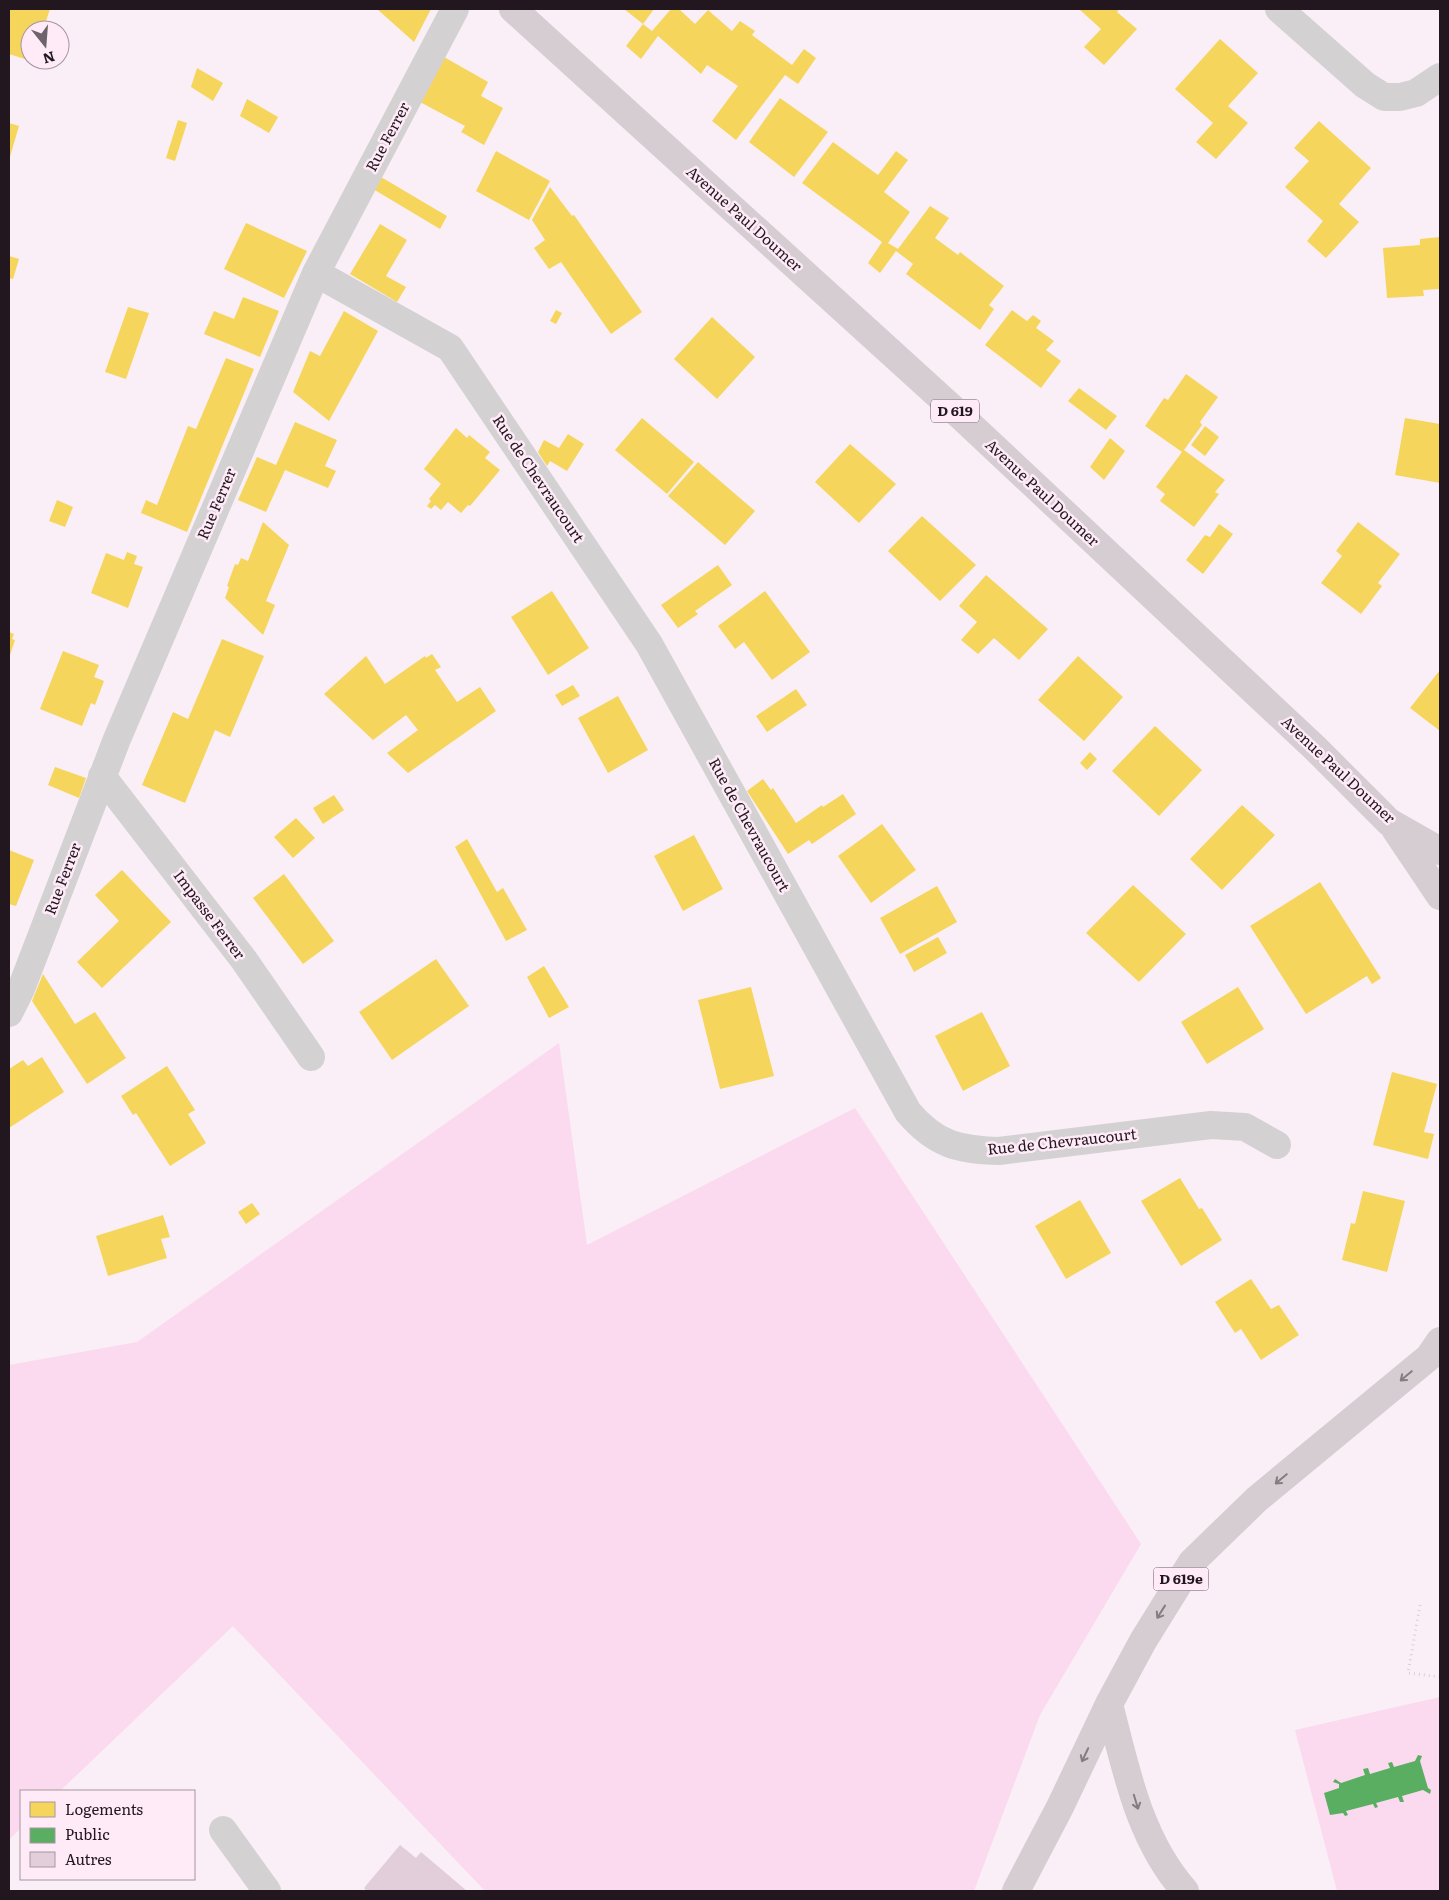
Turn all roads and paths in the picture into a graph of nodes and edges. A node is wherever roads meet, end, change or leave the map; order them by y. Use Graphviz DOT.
graph roads {
  1 [pos="455,9"];
  2 [pos="513,9"];
  3 [pos="1279,9"];
  4 [pos="1440,77"];
  5 [pos="316,273"];
  6 [pos="102,776"];
  7 [pos="1390,822"];
  8 [pos="1440,851"];
  9 [pos="1440,896"];
  10 [pos="9,1013"];
  11 [pos="311,1057"];
  12 [pos="1277,1145"];
  13 [pos="1440,1341"];
  14 [pos="1420,1604"];
  15 [pos="1440,1677"];
  16 [pos="1109,1704"];
  17 [pos="223,1830"];
  18 [pos="266,1891"];
  19 [pos="1016,1891"];
  20 [pos="1186,1891"];
  1 -- 5 [label="street, Rue Ferrer"];
  2 -- 7 [label="main road, Avenue Paul Doumer / D 619"];
  3 -- 4 [label="street"];
  5 -- 6 [label="street, Rue Ferrer"];
  5 -- 12 [label="street, Rue de Chevraucourt"];
  6 -- 10 [label="street, Rue Ferrer"];
  6 -- 11 [label="street, Impasse Ferrer"];
  7 -- 8 [label="main road, Avenue Paul Doumer / D 619"];
  7 -- 9 [label="main road"];
  13 -- 16 [label="main road, D 619e, one-way"];
  14 -- 15 [label="path"];
  16 -- 19 [label="main road, D 619e, one-way"];
  16 -- 20 [label="main road, one-way"];
  17 -- 18 [label="street"];
}
